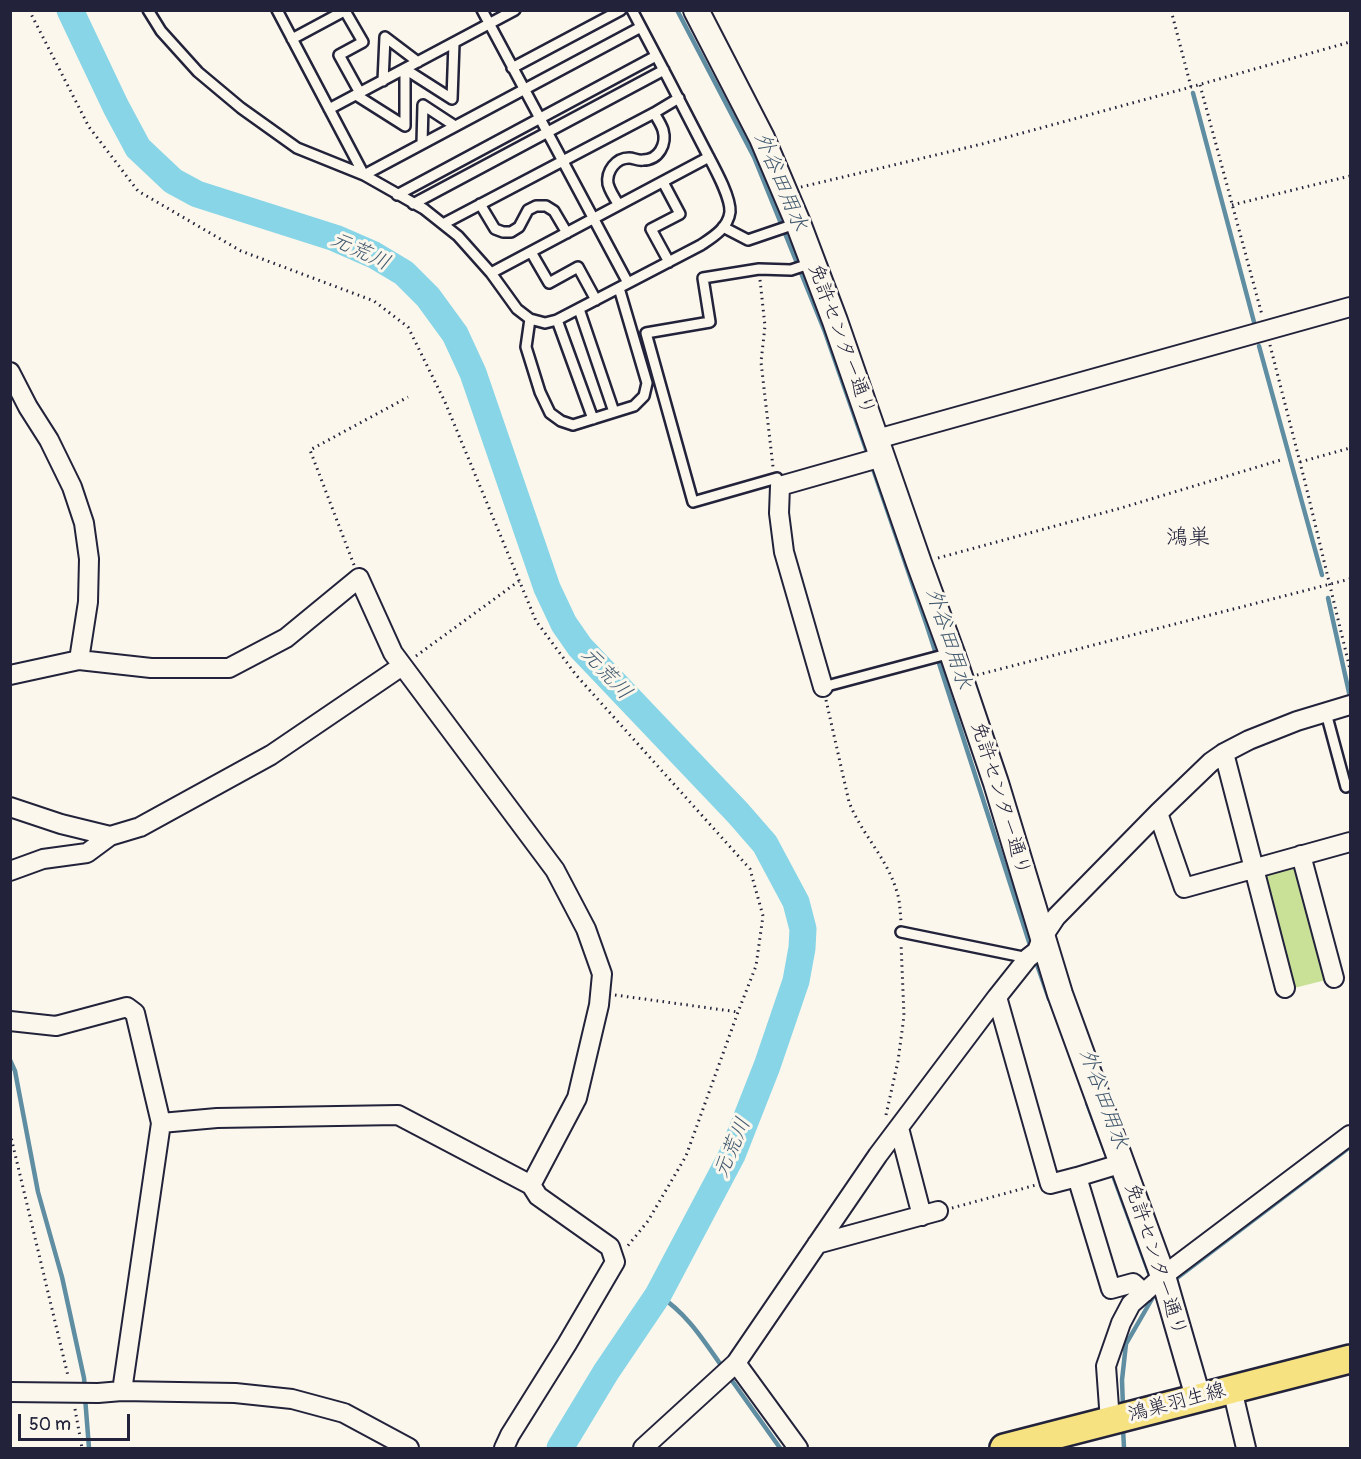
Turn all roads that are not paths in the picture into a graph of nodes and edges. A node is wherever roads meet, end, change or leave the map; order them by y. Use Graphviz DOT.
graph roads {
  1 [pos="148,10"];
  2 [pos="277,10"];
  3 [pos="482,10"];
  4 [pos="515,10"];
  5 [pos="621,10"];
  6 [pos="632,10"];
  7 [pos="696,10"];
  8 [pos="346,11"];
  9 [pos="489,24"];
  10 [pos="640,27"];
  11 [pos="292,39"];
  12 [pos="454,43"];
  13 [pos="656,56"];
  14 [pos="418,62"];
  15 [pos="512,68"];
  16 [pos="405,69"];
  17 [pos="664,70"];
  18 [pos="383,81"];
  19 [pos="524,89"];
  20 [pos="358,94"];
  21 [pos="679,98"];
  22 [pos="329,109"];
  23 [pos="654,113"];
  24 [pos="540,118"];
  25 [pos="455,126"];
  26 [pos="547,132"];
  27 [pos="422,144"];
  28 [pos="709,157"];
  29 [pos="563,161"];
  30 [pos="364,176"];
  31 [pos="663,182"];
  32 [pos="397,195"];
  33 [pos="413,204"];
  34 [pos="480,204"];
  35 [pos="619,205"];
  36 [pos="594,219"];
  37 [pos="798,223"];
  38 [pos="443,224"];
  39 [pos="723,227"];
  40 [pos="567,233"];
  41 [pos="531,252"];
  42 [pos="669,262"];
  43 [pos="812,262"];
  44 [pos="491,273"];
  45 [pos="628,283"];
  46 [pos="619,288"];
  47 [pos="596,300"];
  48 [pos="1350,307"];
  49 [pos="579,309"];
  50 [pos="530,319"];
  51 [pos="558,320"];
  52 [pos="10,372"];
  53 [pos="614,412"];
  54 [pos="593,419"];
  55 [pos="880,448"];
  56 [pos="779,482"];
  57 [pos="952,652"];
  58 [pos="79,660"];
  59 [pos="402,666"];
  60 [pos="10,675"];
  61 [pos="823,687"];
  62 [pos="1350,705"];
  63 [pos="1326,713"];
  64 [pos="1224,753"];
  65 [pos="1346,787"];
  66 [pos="10,807"];
  67 [pos="1158,813"];
  68 [pos="110,836"];
  69 [pos="1350,842"];
  70 [pos="1301,855"];
  71 [pos="1255,868"];
  72 [pos="10,871"];
  73 [pos="901,932"];
  74 [pos="1042,938"];
  75 [pos="1028,958"];
  76 [pos="1334,978"];
  77 [pos="1285,987"];
  78 [pos="998,997"];
  79 [pos="10,1021"];
  80 [pos="161,1123"];
  81 [pos="892,1124"];
  82 [pos="1350,1135"];
  83 [pos="1123,1164"];
  84 [pos="1077,1177"];
  85 [pos="531,1185"];
  86 [pos="817,1244"];
  87 [pos="1163,1276"];
  88 [pos="1144,1293"];
  89 [pos="1350,1359"];
  90 [pos="736,1363"];
  91 [pos="1232,1389"];
  92 [pos="122,1391"];
  93 [pos="10,1392"];
  94 [pos="1198,1397"];
  95 [pos="1110,1421"];
  96 [pos="1060,1441"];
  97 [pos="409,1449"];
  98 [pos="504,1449"];
  99 [pos="643,1449"];
  100 [pos="798,1449"];
  101 [pos="1004,1449"];
  102 [pos="1246,1449"];
  1 -- 30 [label="lane"];
  2 -- 11 [label="lane"];
  3 -- 9 [label="lane"];
  4 -- 9 [label="lane"];
  5 -- 15 [label="lane"];
  6 -- 10 [label="lane"];
  7 -- 37 [label="street, 免許センター通り"];
  8 -- 11 [label="lane"];
  8 -- 20 [label="lane"];
  9 -- 12 [label="lane"];
  9 -- 15 [label="lane"];
  10 -- 13 [label="lane"];
  10 -- 19 [label="lane"];
  11 -- 22 [label="lane"];
  12 -- 14 [label="lane"];
  12 -- 16 [label="lane"];
  13 -- 17 [label="lane"];
  13 -- 24 [label="lane"];
  14 -- 16 [label="lane"];
  14 -- 18 [label="lane"];
  15 -- 19 [label="lane"];
  16 -- 18 [label="lane"];
  16 -- 20 [label="lane"];
  17 -- 21 [label="lane"];
  17 -- 26 [label="lane"];
  18 -- 20 [label="lane"];
  19 -- 24 [label="lane"];
  19 -- 25 [label="lane"];
  20 -- 22 [label="lane"];
  21 -- 23 [label="lane"];
  21 -- 28 [label="lane"];
  22 -- 30 [label="lane"];
  23 -- 29 [label="lane"];
  23 -- 35 [label="lane"];
  24 -- 26 [label="lane"];
  24 -- 32 [label="lane"];
  25 -- 27 [label="lane"];
  25 -- 27 [label="lane"];
  26 -- 29 [label="lane"];
  26 -- 33 [label="lane"];
  27 -- 30 [label="lane"];
  28 -- 31 [label="lane"];
  28 -- 39 [label="lane"];
  29 -- 34 [label="lane"];
  29 -- 36 [label="lane"];
  30 -- 32 [label="lane"];
  31 -- 35 [label="lane"];
  31 -- 42 [label="lane"];
  32 -- 33 [label="lane"];
  33 -- 38 [label="lane"];
  34 -- 38 [label="lane"];
  34 -- 40 [label="lane"];
  35 -- 36 [label="lane"];
  36 -- 40 [label="lane"];
  36 -- 45 [label="lane"];
  37 -- 39 [label="lane"];
  37 -- 43 [label="street, 免許センター通り"];
  38 -- 44 [label="lane"];
  39 -- 42 [label="lane"];
  40 -- 41 [label="lane"];
  41 -- 44 [label="lane"];
  41 -- 47 [label="lane"];
  42 -- 45 [label="lane"];
  43 -- 55 [label="street, 免許センター通り"];
  43 -- 56 [label="lane"];
  44 -- 50 [label="lane"];
  45 -- 46 [label="lane"];
  46 -- 47 [label="lane"];
  46 -- 53 [label="lane"];
  47 -- 49 [label="lane"];
  48 -- 55 [label="street"];
  49 -- 51 [label="lane"];
  49 -- 53 [label="lane"];
  50 -- 51 [label="lane"];
  50 -- 54 [label="lane"];
  51 -- 54 [label="lane"];
  52 -- 58 [label="street"];
  53 -- 54 [label="lane"];
  55 -- 56 [label="street"];
  55 -- 57 [label="street, 免許センター通り"];
  56 -- 61 [label="street"];
  57 -- 61 [label="lane"];
  57 -- 74 [label="street, 免許センター通り"];
  58 -- 59 [label="street"];
  58 -- 60 [label="street"];
  59 -- 68 [label="street"];
  59 -- 85 [label="street"];
  62 -- 63 [label="street"];
  63 -- 64 [label="street"];
  63 -- 65 [label="lane"];
  64 -- 67 [label="street"];
  64 -- 71 [label="street"];
  66 -- 68 [label="street"];
  67 -- 71 [label="street"];
  67 -- 74 [label="street"];
  68 -- 72 [label="street"];
  69 -- 70 [label="street"];
  70 -- 71 [label="street"];
  70 -- 76 [label="street"];
  71 -- 77 [label="street"];
  73 -- 75 [label="lane"];
  74 -- 75 [label="street"];
  74 -- 83 [label="street, 免許センター通り"];
  75 -- 78 [label="street"];
  78 -- 81 [label="street"];
  78 -- 84 [label="street"];
  79 -- 80 [label="street"];
  80 -- 85 [label="street"];
  80 -- 92 [label="street"];
  81 -- 86 [label="street"];
  81 -- 86 [label="street"];
  82 -- 87 [label="street"];
  83 -- 84 [label="street"];
  83 -- 87 [label="street, 免許センター通り"];
  84 -- 88 [label="street"];
  85 -- 98 [label="street"];
  86 -- 90 [label="street"];
  87 -- 88 [label="street"];
  87 -- 94 [label="street, 免許センター通り"];
  88 -- 95 [label="street"];
  89 -- 91 [label="main road, 鴻巣羽生線"];
  90 -- 99 [label="street"];
  90 -- 100 [label="street"];
  91 -- 94 [label="main road, 鴻巣羽生線"];
  91 -- 102 [label="street"];
  92 -- 93 [label="street"];
  92 -- 97 [label="street"];
  94 -- 95 [label="main road, 鴻巣羽生線"];
  95 -- 96 [label="main road, 鴻巣羽生線"];
  96 -- 101 [label="main road, 鴻巣羽生線"];
}
